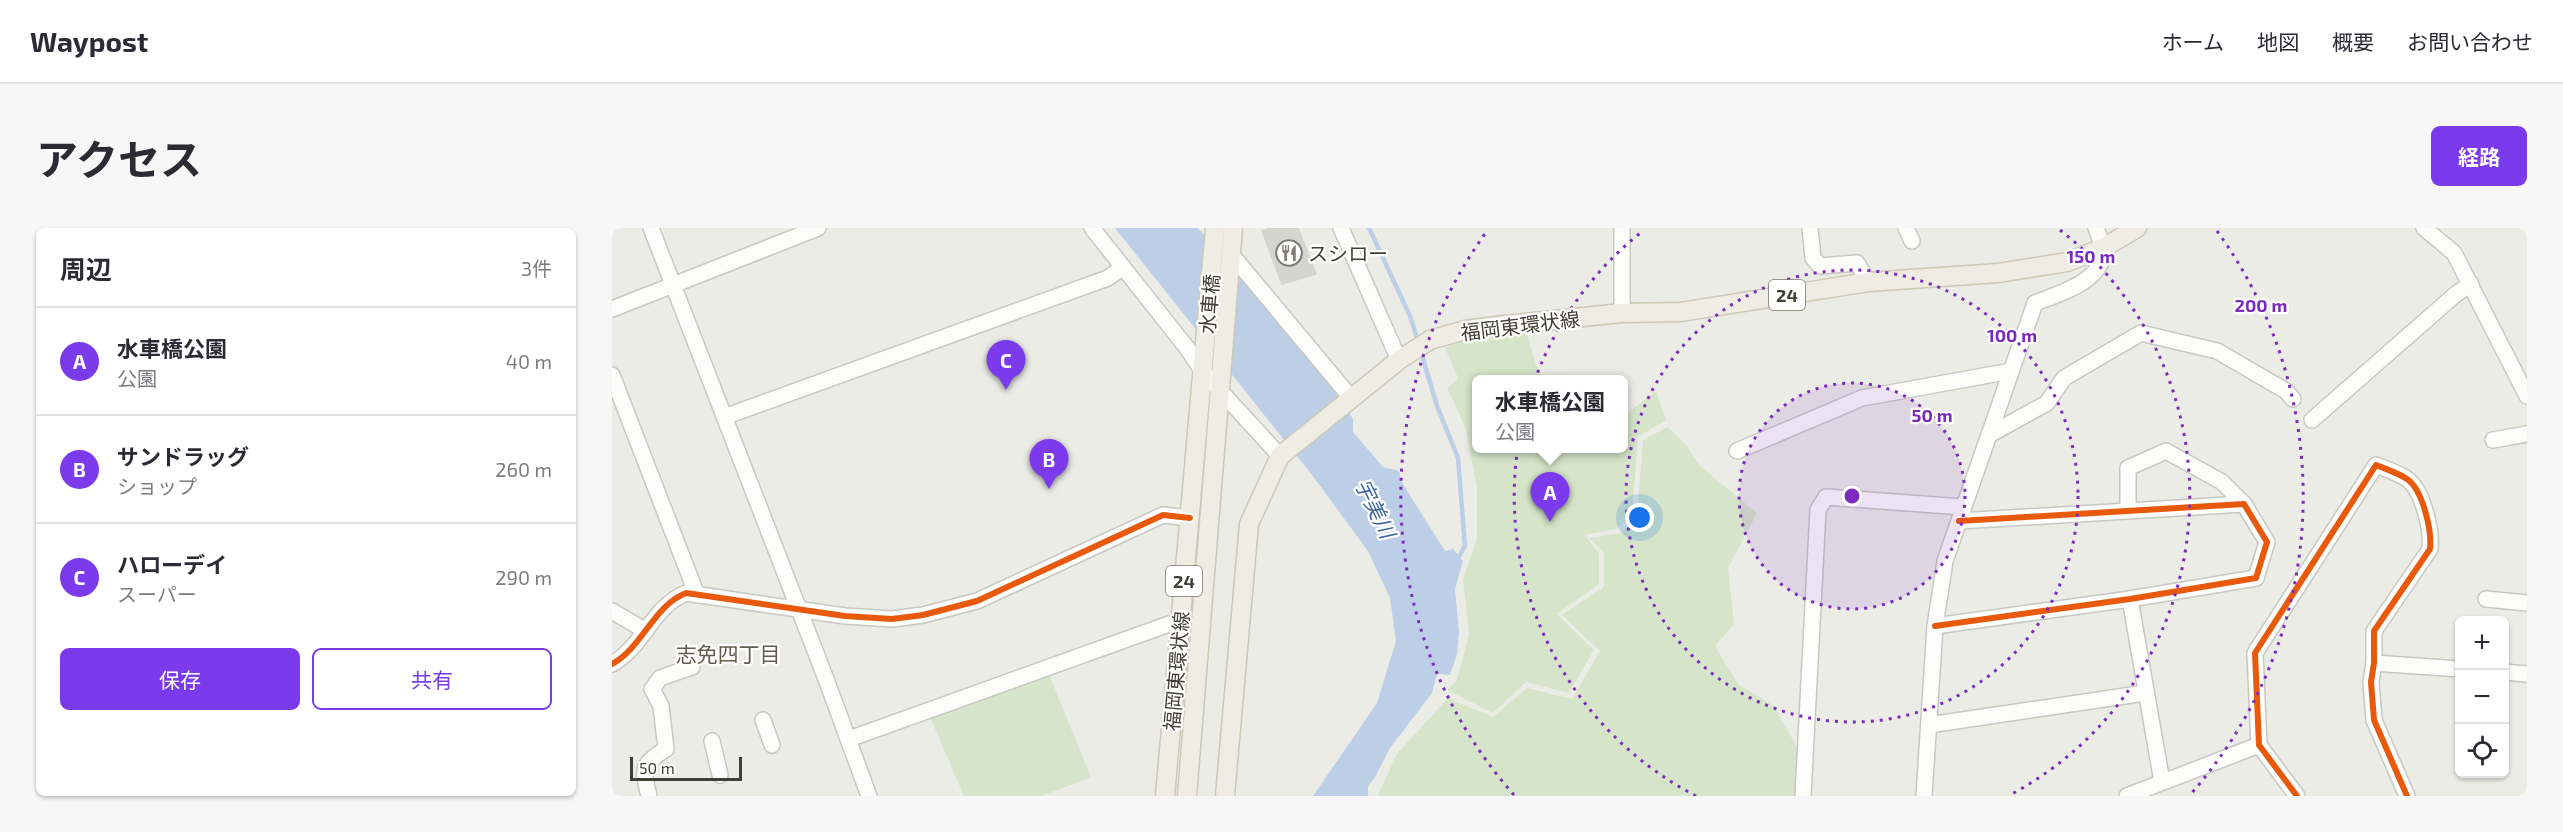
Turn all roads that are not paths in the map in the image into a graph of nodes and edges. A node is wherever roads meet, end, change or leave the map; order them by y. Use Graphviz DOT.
graph roads {
  1 [pos="651,228"];
  2 [pos="818,228"];
  3 [pos="1092,228"];
  4 [pos="1233,228"];
  5 [pos="1341,228"];
  6 [pos="1622,228"];
  7 [pos="1810,228"];
  8 [pos="2096,228"];
  9 [pos="2138,228"];
  10 [pos="2424,228"];
  11 [pos="1214,234"];
  12 [pos="2103,248"];
  13 [pos="1230,261"];
  14 [pos="1123,267"];
  15 [pos="1868,282"];
  16 [pos="2471,284"];
  17 [pos="673,285"];
  18 [pos="612,309"];
  19 [pos="1622,313"];
  20 [pos="1403,358"];
  21 [pos="1203,369"];
  22 [pos="2011,371"];
  23 [pos="612,375"];
  24 [pos="1221,388"];
  25 [pos="2527,396"];
  26 [pos="2293,399"];
  27 [pos="1349,401"];
  28 [pos="724,417"];
  29 [pos="2312,420"];
  30 [pos="2527,434"];
  31 [pos="1989,435"];
  32 [pos="2493,440"];
  33 [pos="1737,451"];
  34 [pos="1284,453"];
  35 [pos="2244,504"];
  36 [pos="2128,511"];
  37 [pos="1961,514"];
  38 [pos="1190,518"];
  39 [pos="697,595"];
  40 [pos="2130,599"];
  41 [pos="2486,599"];
  42 [pos="2527,603"];
  43 [pos="799,609"];
  44 [pos="612,611"];
  45 [pos="1180,624"];
  46 [pos="1935,626"];
  47 [pos="646,631"];
  48 [pos="2374,663"];
  49 [pos="612,664"];
  50 [pos="692,667"];
  51 [pos="2455,669"];
  52 [pos="2509,672"];
  53 [pos="2527,674"];
  54 [pos="2145,693"];
  55 [pos="763,720"];
  56 [pos="1929,725"];
  57 [pos="849,739"];
  58 [pos="712,741"];
  59 [pos="772,745"];
  60 [pos="2259,745"];
  61 [pos="720,775"];
  62 [pos="2162,783"];
  63 [pos="649,796"];
  64 [pos="869,796"];
  65 [pos="1165,796"];
  66 [pos="1187,796"];
  67 [pos="1225,796"];
  68 [pos="1803,796"];
  69 [pos="1924,796"];
  70 [pos="2127,796"];
  71 [pos="2297,796"];
  72 [pos="2407,796"];
  1 -- 17 [label="street"];
  2 -- 17 [label="street"];
  3 -- 14 [label="street"];
  4 -- 13 [label="main road, 24"];
  5 -- 20 [label="street"];
  6 -- 19 [label="street"];
  7 -- 15 [label="street"];
  8 -- 12 [label="street"];
  9 -- 12 [label="main road, 福岡東環状線 / 24"];
  10 -- 16 [label="street"];
  11 -- 21 [label="main road, 水車橋 / 24"];
  12 -- 15 [label="main road, 福岡東環状線 / 24"];
  12 -- 22 [label="street"];
  13 -- 24 [label="main road, 水車橋 / 24"];
  13 -- 27 [label="street"];
  14 -- 21 [label="street"];
  14 -- 28 [label="street"];
  15 -- 19 [label="main road, 福岡東環状線 / 24"];
  16 -- 25 [label="street"];
  16 -- 29 [label="street"];
  17 -- 18 [label="street"];
  17 -- 28 [label="street"];
  19 -- 20 [label="main road, 福岡東環状線 / 24"];
  20 -- 27 [label="main road, 福岡東環状線 / 24"];
  21 -- 24 [label="street"];
  21 -- 38 [label="main road, 福岡東環状線 / 24"];
  22 -- 31 [label="street"];
  22 -- 33 [label="street"];
  23 -- 39 [label="street"];
  24 -- 34 [label="street"];
  24 -- 66 [label="main road, 福岡東環状線 / 24"];
  26 -- 31 [label="street"];
  27 -- 34 [label="main road, 福岡東環状線 / 24"];
  28 -- 43 [label="street"];
  30 -- 32 [label="street"];
  31 -- 37 [label="street"];
  34 -- 67 [label="main road, 福岡東環状線 / 24"];
  35 -- 36 [label="street"];
  35 -- 36 [label="street"];
  35 -- 40 [label="street"];
  36 -- 37 [label="street"];
  37 -- 46 [label="street"];
  37 -- 68 [label="street"];
  38 -- 43 [label="street"];
  38 -- 45 [label="main road, 福岡東環状線 / 24"];
  39 -- 43 [label="street"];
  39 -- 47 [label="street"];
  40 -- 46 [label="street"];
  40 -- 54 [label="street"];
  41 -- 42 [label="street"];
  43 -- 57 [label="street"];
  44 -- 47 [label="street"];
  45 -- 57 [label="street"];
  45 -- 65 [label="main road, 福岡東環状線 / 24"];
  46 -- 56 [label="street"];
  47 -- 49 [label="street"];
  48 -- 51 [label="street"];
  48 -- 60 [label="street"];
  48 -- 72 [label="street"];
  50 -- 63 [label="street"];
  52 -- 53 [label="street"];
  54 -- 56 [label="street"];
  54 -- 62 [label="street"];
  55 -- 59 [label="street"];
  56 -- 69 [label="street"];
  57 -- 64 [label="street"];
  58 -- 61 [label="street"];
  60 -- 62 [label="street"];
  60 -- 71 [label="street"];
  62 -- 70 [label="street"];
}
